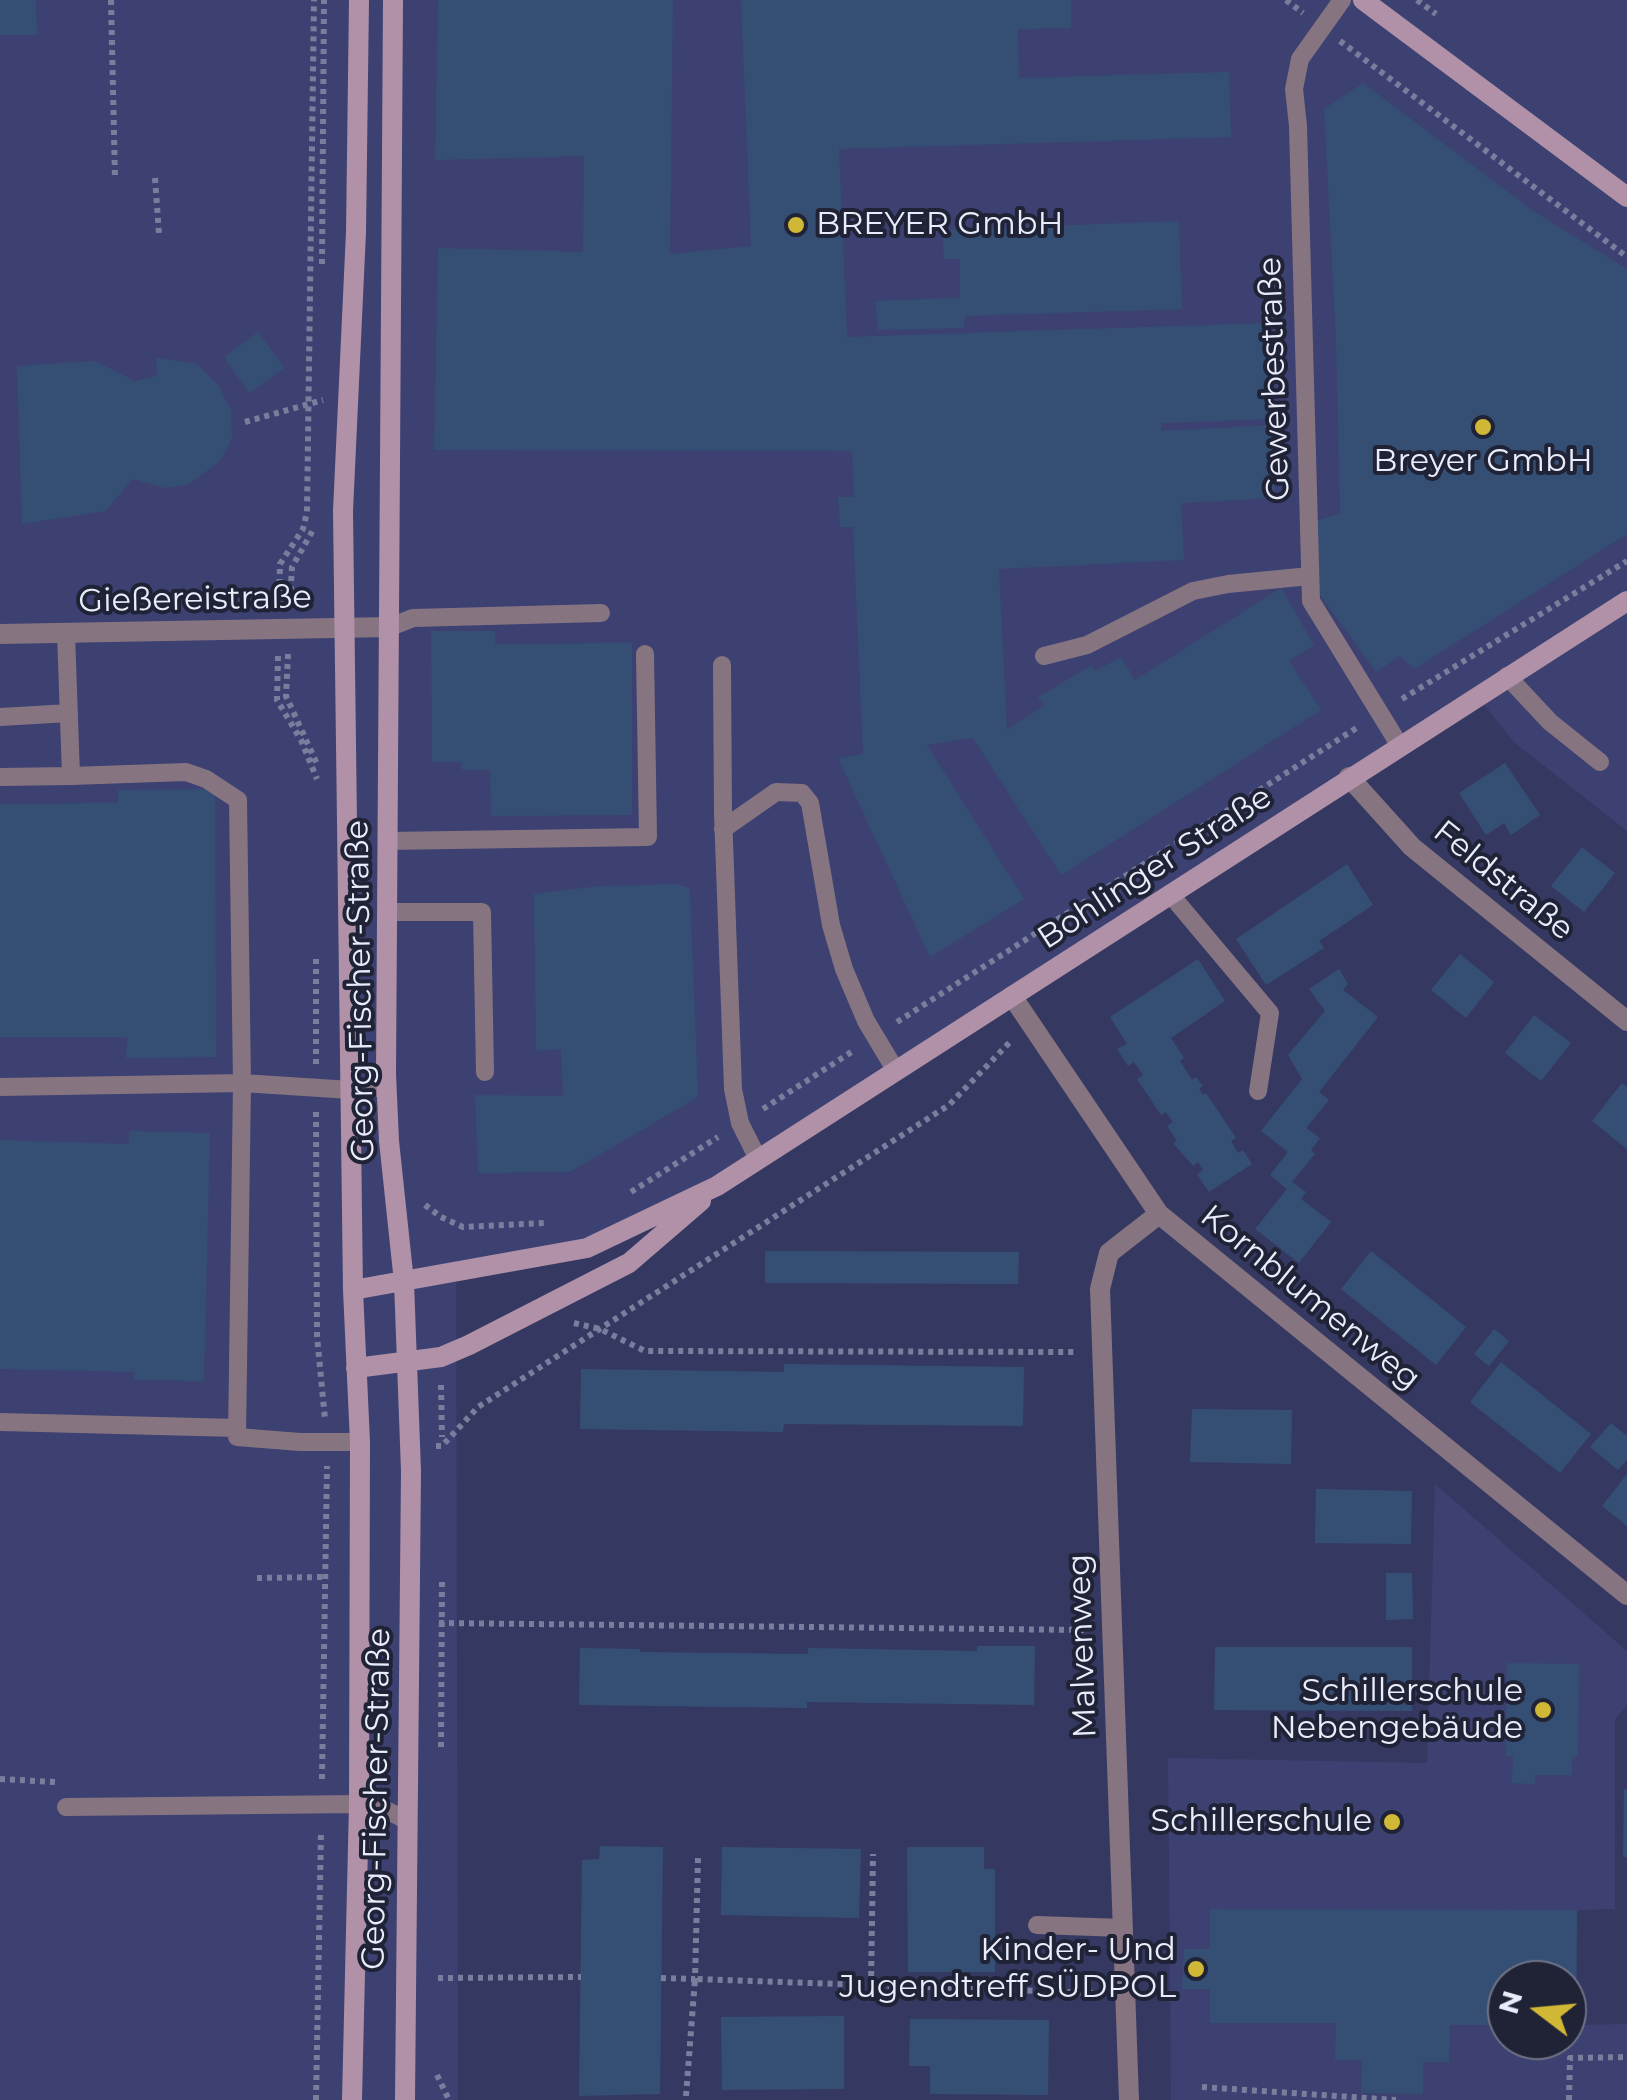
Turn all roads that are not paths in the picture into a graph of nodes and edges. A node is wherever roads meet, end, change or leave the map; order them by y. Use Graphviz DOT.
graph roads {
  1 [pos="359,0"];
  2 [pos="393,0"];
  3 [pos="1342,0"];
  4 [pos="1363,0"];
  5 [pos="1623,187"];
  6 [pos="1310,576"];
  7 [pos="1627,601"];
  8 [pos="602,613"];
  9 [pos="390,627"];
  10 [pos="347,628"];
  11 [pos="66,632"];
  12 [pos="0,634"];
  13 [pos="644,654"];
  14 [pos="1044,656"];
  15 [pos="722,665"];
  16 [pos="1506,676"];
  17 [pos="69,713"];
  18 [pos="0,717"];
  19 [pos="1400,746"];
  20 [pos="1600,762"];
  21 [pos="71,776"];
  22 [pos="0,777"];
  23 [pos="1349,778"];
  24 [pos="723,829"];
  25 [pos="388,841"];
  26 [pos="1170,894"];
  27 [pos="388,912"];
  28 [pos="1012,996"];
  29 [pos="1627,1021"];
  30 [pos="896,1071"];
  31 [pos="485,1072"];
  32 [pos="242,1083"];
  33 [pos="0,1087"];
  34 [pos="386,1087"];
  35 [pos="351,1090"];
  36 [pos="1258,1091"];
  37 [pos="758,1159"];
  38 [pos="716,1186"];
  39 [pos="1159,1214"];
  40 [pos="404,1282"];
  41 [pos="353,1290"];
  42 [pos="408,1363"];
  43 [pos="356,1368"];
  44 [pos="0,1422"];
  45 [pos="237,1428"];
  46 [pos="360,1442"];
  47 [pos="1627,1596"];
  48 [pos="359,1804"];
  49 [pos="66,1808"];
  50 [pos="406,1820"];
  51 [pos="1037,1925"];
  52 [pos="1123,1928"];
  53 [pos="352,2100"];
  54 [pos="405,2100"];
  55 [pos="1129,2100"];
  1 -- 10 [label="main road, Georg-Fischer-Straße"];
  2 -- 9 [label="main road, Georg-Fischer-Straße"];
  3 -- 6 [label="lane, Gewerbestraße"];
  4 -- 5 [label="main road"];
  6 -- 14 [label="lane"];
  6 -- 19 [label="lane, Gewerbestraße"];
  7 -- 16 [label="main road, Bohlinger Straße"];
  8 -- 9 [label="lane"];
  9 -- 10 [label="street, Gießereistraße"];
  9 -- 25 [label="main road, Georg-Fischer-Straße"];
  10 -- 11 [label="street, Gießereistraße"];
  10 -- 35 [label="main road, Georg-Fischer-Straße"];
  11 -- 12 [label="street, Gießereistraße"];
  11 -- 17 [label="lane"];
  13 -- 25 [label="lane"];
  15 -- 24 [label="lane"];
  16 -- 19 [label="main road, Bohlinger Straße"];
  16 -- 20 [label="lane"];
  17 -- 18 [label="lane"];
  17 -- 21 [label="lane"];
  19 -- 23 [label="main road, Bohlinger Straße"];
  21 -- 22 [label="lane"];
  21 -- 32 [label="lane"];
  23 -- 26 [label="main road, Bohlinger Straße"];
  23 -- 29 [label="street, Feldstraße"];
  24 -- 30 [label="lane"];
  24 -- 37 [label="lane"];
  25 -- 27 [label="main road, Georg-Fischer-Straße"];
  26 -- 28 [label="main road, Bohlinger Straße"];
  26 -- 36 [label="lane"];
  27 -- 31 [label="lane"];
  27 -- 34 [label="main road, Georg-Fischer-Straße"];
  28 -- 30 [label="main road, Bohlinger Straße"];
  28 -- 39 [label="street, Kornblumenweg"];
  30 -- 37 [label="main road, Bohlinger Straße"];
  32 -- 33 [label="lane"];
  32 -- 35 [label="lane"];
  32 -- 45 [label="lane"];
  34 -- 35 [label="lane"];
  34 -- 40 [label="main road, Georg-Fischer-Straße"];
  35 -- 41 [label="main road, Georg-Fischer-Straße"];
  37 -- 38 [label="main road, Bohlinger Straße"];
  38 -- 40 [label="main road, Bohlinger Straße"];
  38 -- 42 [label="main road, Bohlinger Straße"];
  39 -- 47 [label="street, Kornblumenweg"];
  39 -- 52 [label="street, Malvenweg"];
  40 -- 41 [label="main road, Bohlinger Straße"];
  40 -- 42 [label="main road, Georg-Fischer-Straße"];
  41 -- 43 [label="main road, Georg-Fischer-Straße"];
  42 -- 43 [label="main road, Bohlinger Straße"];
  42 -- 50 [label="main road, Georg-Fischer-Straße"];
  43 -- 46 [label="main road, Georg-Fischer-Straße"];
  44 -- 45 [label="lane"];
  45 -- 46 [label="lane"];
  46 -- 48 [label="main road, Georg-Fischer-Straße"];
  48 -- 49 [label="lane"];
  48 -- 50 [label="lane"];
  48 -- 53 [label="main road, Georg-Fischer-Straße"];
  50 -- 54 [label="main road, Georg-Fischer-Straße"];
  51 -- 52 [label="lane"];
  52 -- 55 [label="street, Malvenweg"];
}
